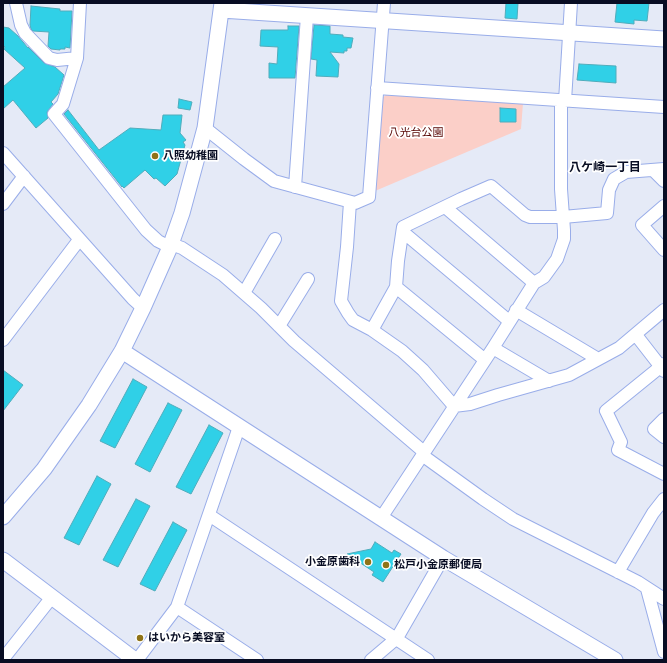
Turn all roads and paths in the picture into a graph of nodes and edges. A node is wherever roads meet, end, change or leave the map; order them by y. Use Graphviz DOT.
graph roads {
  1 [pos="16,3"];
  2 [pos="80,3"];
  3 [pos="384,3"];
  4 [pos="571,3"];
  5 [pos="221,7"];
  6 [pos="306,16"];
  7 [pos="383,20"];
  8 [pos="569,33"];
  9 [pos="664,39"];
  10 [pos="77,58"];
  11 [pos="377,88"];
  12 [pos="563,101"];
  13 [pos="664,107"];
  14 [pos="205,128"];
  15 [pos="3,153"];
  16 [pos="658,170"];
  17 [pos="24,176"];
  18 [pos="664,181"];
  19 [pos="295,187"];
  20 [pos="350,202"];
  21 [pos="3,204"];
  22 [pos="664,206"];
  23 [pos="445,207"];
  24 [pos="563,217"];
  25 [pos="403,232"];
  26 [pos="275,239"];
  27 [pos="80,240"];
  28 [pos="171,245"];
  29 [pos="664,250"];
  30 [pos="308,279"];
  31 [pos="534,283"];
  32 [pos="396,287"];
  33 [pos="244,293"];
  34 [pos="143,308"];
  35 [pos="516,310"];
  36 [pos="664,310"];
  37 [pos="509,322"];
  38 [pos="279,326"];
  39 [pos="372,330"];
  40 [pos="636,335"];
  41 [pos="3,340"];
  42 [pos="493,348"];
  43 [pos="122,351"];
  44 [pos="598,359"];
  45 [pos="485,360"];
  46 [pos="663,367"];
  47 [pos="549,381"];
  48 [pos="454,406"];
  49 [pos="664,419"];
  50 [pos="239,427"];
  51 [pos="664,436"];
  52 [pos="423,454"];
  53 [pos="664,474"];
  54 [pos="662,505"];
  55 [pos="208,515"];
  56 [pos="3,517"];
  57 [pos="382,518"];
  58 [pos="443,558"];
  59 [pos="3,560"];
  60 [pos="618,572"];
  61 [pos="647,589"];
  62 [pos="52,597"];
  63 [pos="664,599"];
  64 [pos="177,607"];
  65 [pos="397,638"];
  66 [pos="664,652"];
  67 [pos="9,657"];
  68 [pos="136,660"];
  69 [pos="257,660"];
  70 [pos="371,660"];
  71 [pos="428,660"];
  72 [pos="614,660"];
  1 -- 10 [label="street"];
  2 -- 10 [label="street"];
  3 -- 7 [label="street"];
  4 -- 8 [label="street"];
  5 -- 6 [label="street"];
  5 -- 14 [label="street"];
  6 -- 7 [label="street"];
  6 -- 19 [label="street"];
  7 -- 8 [label="street"];
  7 -- 11 [label="street"];
  8 -- 9 [label="street"];
  8 -- 12 [label="street"];
  10 -- 28 [label="street"];
  11 -- 12 [label="street"];
  11 -- 20 [label="street"];
  12 -- 13 [label="street"];
  12 -- 24 [label="street"];
  14 -- 19 [label="street"];
  14 -- 28 [label="street"];
  15 -- 17 [label="street"];
  16 -- 18 [label="street"];
  16 -- 24 [label="street"];
  17 -- 21 [label="street"];
  17 -- 27 [label="street"];
  19 -- 20 [label="street"];
  20 -- 39 [label="street"];
  22 -- 29 [label="street"];
  23 -- 24 [label="street"];
  23 -- 25 [label="street"];
  23 -- 31 [label="street"];
  24 -- 31 [label="street"];
  25 -- 32 [label="street"];
  25 -- 37 [label="street"];
  26 -- 33 [label="street"];
  27 -- 34 [label="street"];
  27 -- 41 [label="street"];
  28 -- 33 [label="street"];
  28 -- 34 [label="street"];
  30 -- 38 [label="street"];
  31 -- 35 [label="street"];
  32 -- 39 [label="street"];
  32 -- 45 [label="street"];
  33 -- 38 [label="street"];
  34 -- 43 [label="street"];
  35 -- 37 [label="street"];
  35 -- 44 [label="street"];
  36 -- 40 [label="street"];
  37 -- 42 [label="street"];
  38 -- 52 [label="street"];
  39 -- 48 [label="street"];
  40 -- 44 [label="street"];
  40 -- 46 [label="street"];
  42 -- 45 [label="street"];
  42 -- 47 [label="street"];
  43 -- 50 [label="street"];
  43 -- 56 [label="street"];
  44 -- 47 [label="street"];
  45 -- 48 [label="street"];
  46 -- 53 [label="street"];
  47 -- 48 [label="street"];
  48 -- 52 [label="street"];
  49 -- 51 [label="street"];
  50 -- 55 [label="street"];
  50 -- 57 [label="street"];
  52 -- 57 [label="street"];
  52 -- 60 [label="street"];
  54 -- 60 [label="street"];
  55 -- 64 [label="street"];
  55 -- 65 [label="street"];
  57 -- 58 [label="street"];
  58 -- 65 [label="street"];
  58 -- 72 [label="street"];
  59 -- 62 [label="street"];
  60 -- 61 [label="street"];
  61 -- 63 [label="street"];
  61 -- 66 [label="street"];
  62 -- 67 [label="street"];
  62 -- 68 [label="street"];
  64 -- 68 [label="street"];
  64 -- 69 [label="street"];
  65 -- 70 [label="street"];
  65 -- 71 [label="street"];
}
